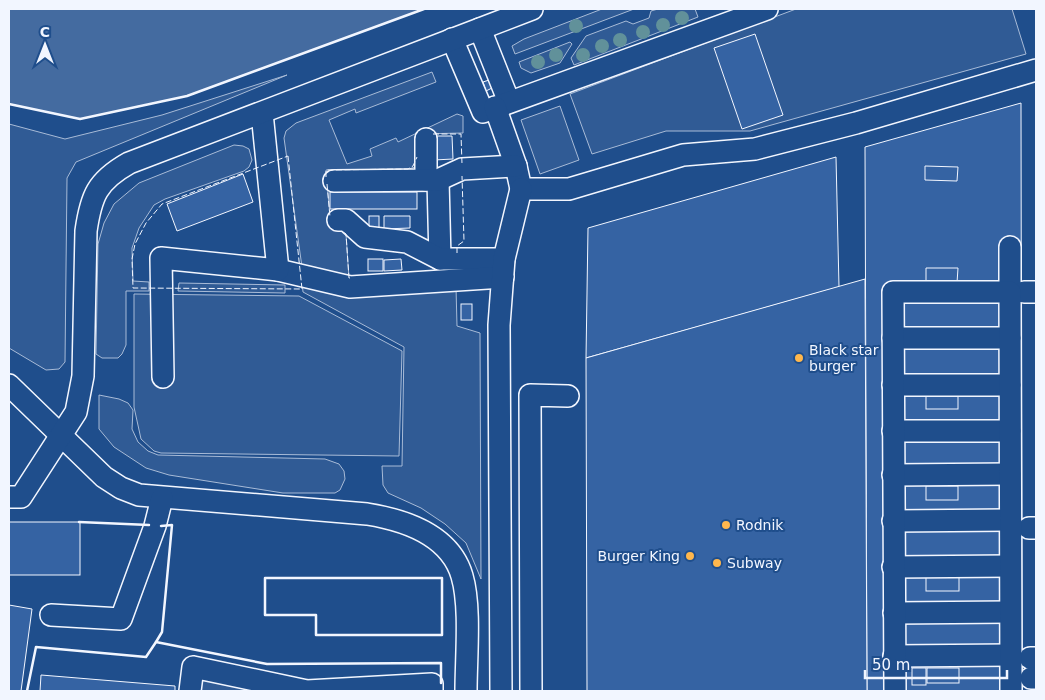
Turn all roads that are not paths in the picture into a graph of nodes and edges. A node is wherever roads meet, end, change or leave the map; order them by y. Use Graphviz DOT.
graph roads {
  1 [pos="532,9"];
  2 [pos="767,9"];
  3 [pos="480,29"];
  4 [pos="452,39"];
  5 [pos="1036,70"];
  6 [pos="502,104"];
  7 [pos="262,113"];
  8 [pos="426,139"];
  9 [pos="516,166"];
  10 [pos="432,180"];
  11 [pos="334,181"];
  12 [pos="521,189"];
  13 [pos="338,220"];
  14 [pos="1010,247"];
  15 [pos="440,259"];
  16 [pos="503,268"];
  17 [pos="278,270"];
  18 [pos="1024,292"];
  19 [pos="892,338"];
  20 [pos="1010,338"];
  21 [pos="164,377"];
  22 [pos="9,385"];
  23 [pos="893,385"];
  24 [pos="1010,385"];
  25 [pos="568,400"];
  26 [pos="893,431"];
  27 [pos="1010,431"];
  28 [pos="62,436"];
  29 [pos="1010,474"];
  30 [pos="893,475"];
  31 [pos="9,497"];
  32 [pos="162,498"];
  33 [pos="1009,520"];
  34 [pos="893,521"];
  35 [pos="1010,566"];
  36 [pos="893,567"];
  37 [pos="1010,612"];
  38 [pos="894,613"];
  39 [pos="51,615"];
  40 [pos="894,656"];
  41 [pos="1029,666"];
  42 [pos="190,691"];
  43 [pos="307,691"];
  44 [pos="432,691"];
  45 [pos="466,691"];
  46 [pos="501,691"];
  47 [pos="531,691"];
  48 [pos="894,691"];
  49 [pos="1011,691"];
  1 -- 3 [label="street"];
  2 -- 6 [label="street"];
  3 -- 4 [label="street"];
  3 -- 6 [label="street"];
  4 -- 6 [label="street"];
  4 -- 7 [label="street"];
  5 -- 12 [label="street"];
  6 -- 9 [label="street"];
  7 -- 17 [label="street"];
  7 -- 28 [label="street"];
  8 -- 10 [label="street"];
  9 -- 10 [label="street"];
  9 -- 12 [label="street"];
  10 -- 11 [label="street"];
  10 -- 15 [label="street"];
  12 -- 16 [label="street"];
  13 -- 15 [label="street"];
  14 -- 18 [label="street"];
  15 -- 16 [label="street"];
  16 -- 17 [label="street"];
  16 -- 46 [label="street"];
  17 -- 21 [label="street"];
  18 -- 19 [label="street"];
  18 -- 20 [label="street"];
  19 -- 20 [label="street"];
  19 -- 23 [label="street"];
  20 -- 24 [label="street"];
  22 -- 28 [label="street"];
  23 -- 24 [label="street"];
  23 -- 26 [label="street"];
  24 -- 27 [label="street"];
  25 -- 47 [label="street"];
  26 -- 27 [label="street"];
  26 -- 30 [label="street"];
  27 -- 29 [label="street"];
  28 -- 31 [label="street"];
  28 -- 32 [label="street"];
  29 -- 30 [label="street"];
  29 -- 33 [label="street"];
  30 -- 34 [label="street"];
  32 -- 39 [label="street"];
  32 -- 45 [label="street"];
  33 -- 34 [label="street"];
  33 -- 35 [label="street"];
  34 -- 36 [label="street"];
  35 -- 36 [label="street"];
  35 -- 37 [label="street"];
  36 -- 38 [label="street"];
  37 -- 38 [label="street"];
  37 -- 41 [label="street"];
  38 -- 40 [label="street"];
  40 -- 41 [label="street"];
  40 -- 48 [label="street"];
  41 -- 49 [label="street"];
  42 -- 43 [label="street"];
  43 -- 44 [label="street"];
}
